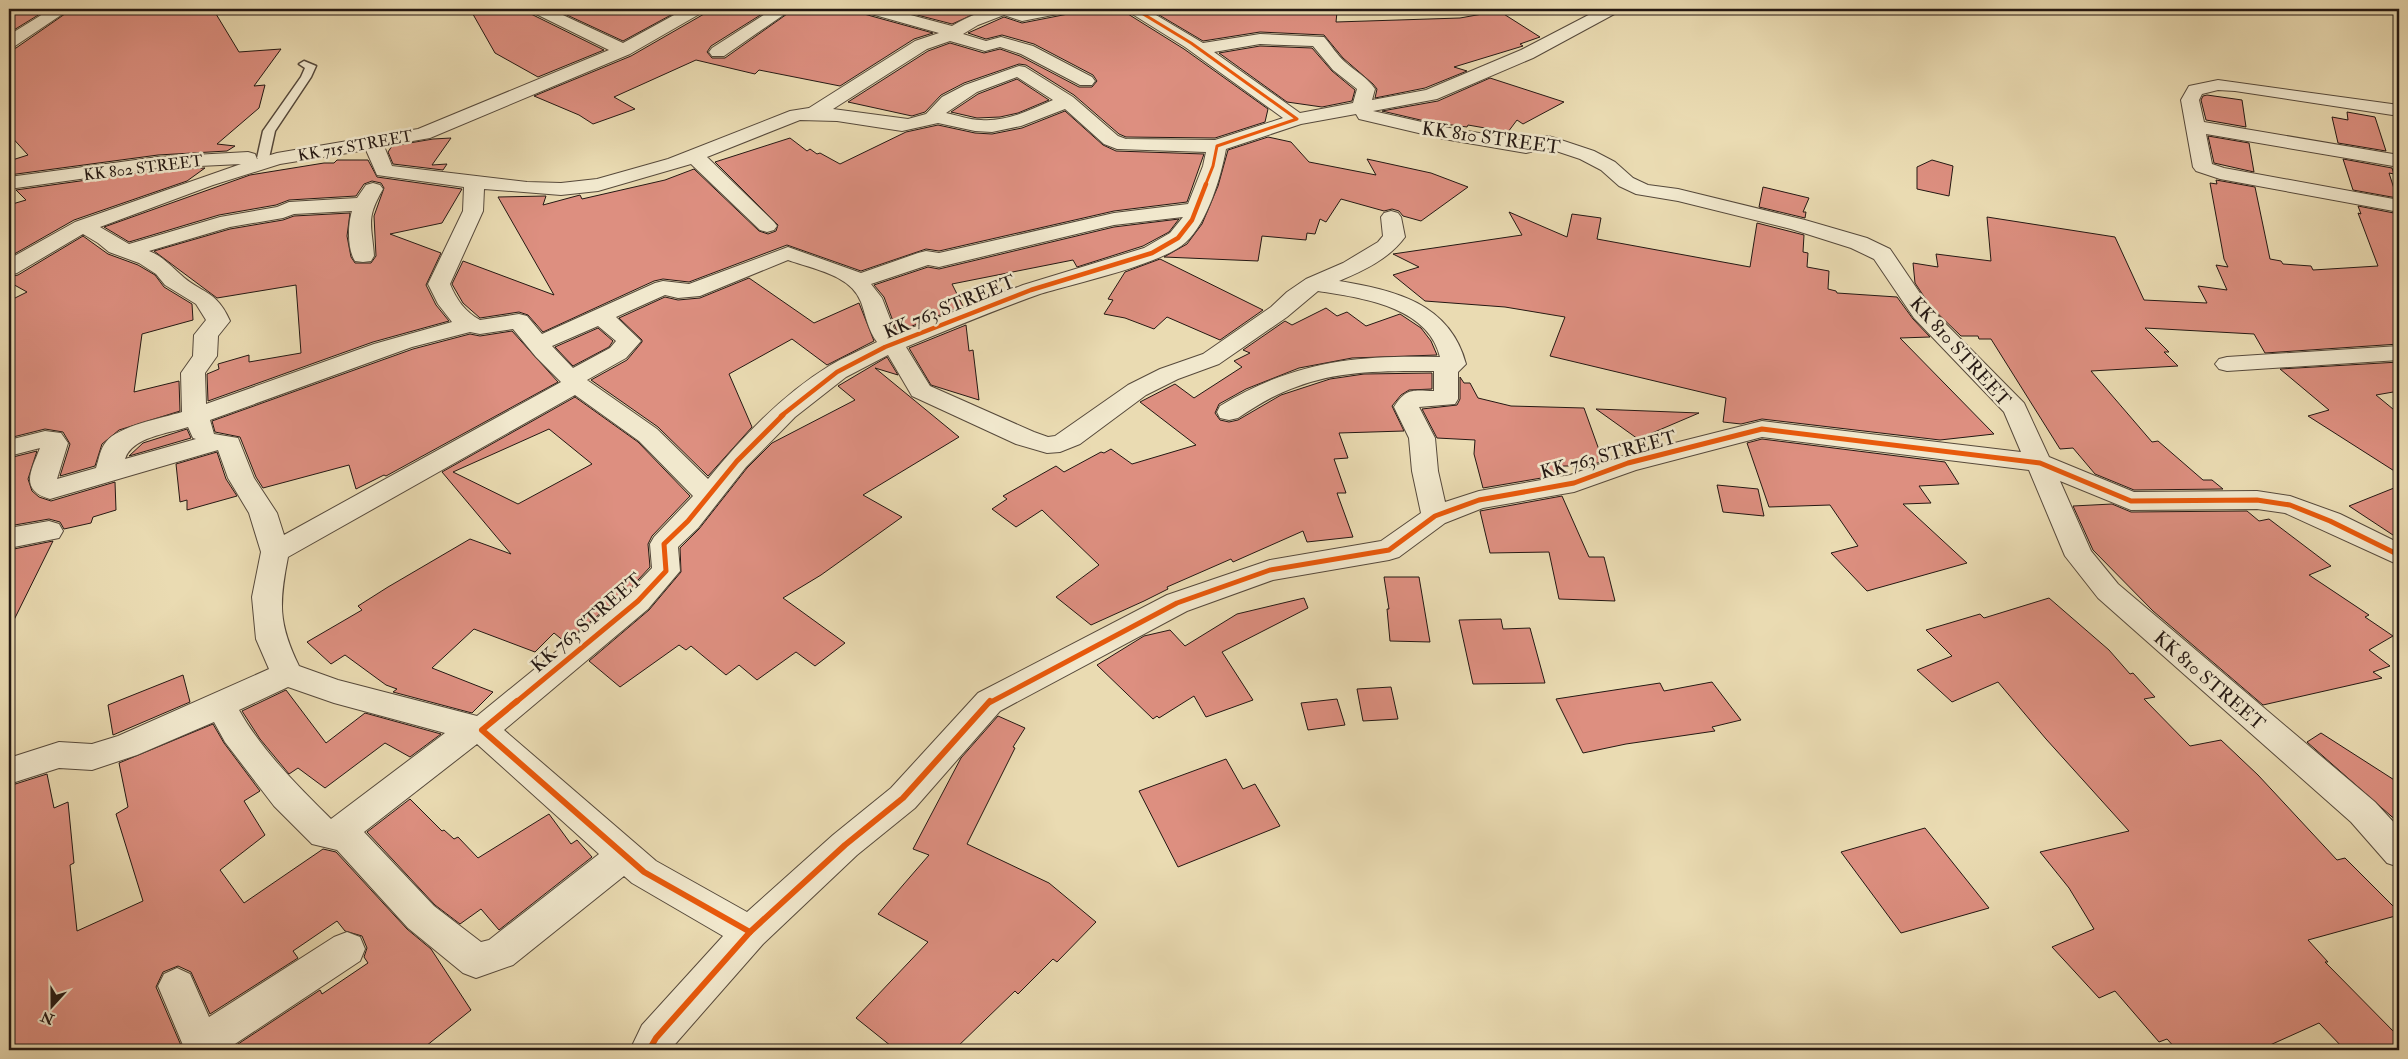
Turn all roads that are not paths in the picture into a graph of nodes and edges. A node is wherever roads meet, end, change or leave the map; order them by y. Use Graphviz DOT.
graph roads {
  1 [pos="538,9"];
  2 [pos="697,9"];
  3 [pos="784,9"];
  4 [pos="870,9"];
  5 [pos="1062,9"];
  6 [pos="1140,9"];
  7 [pos="1612,9"];
  8 [pos="59,11"];
  9 [pos="18,16"];
  10 [pos="952,33"];
  11 [pos="9,42"];
  12 [pos="624,50"];
  13 [pos="1200,50"];
  14 [pos="718,52"];
  15 [pos="304,64"];
  16 [pos="1086,81"];
  17 [pos="1067,101"];
  18 [pos="1362,108"];
  19 [pos="2399,110"];
  20 [pos="816,112"];
  21 [pos="932,118"];
  22 [pos="1297,119"];
  23 [pos="2195,126"];
  24 [pos="374,143"];
  25 [pos="1217,146"];
  26 [pos="694,155"];
  27 [pos="270,158"];
  28 [pos="2399,161"];
  29 [pos="384,171"];
  30 [pos="9,183"];
  31 [pos="474,183"];
  32 [pos="364,204"];
  33 [pos="2399,206"];
  34 [pos="1196,209"];
  35 [pos="1391,218"];
  36 [pos="82,226"];
  37 [pos="768,226"];
  38 [pos="128,251"];
  39 [pos="363,256"];
  40 [pos="9,268"];
  41 [pos="858,282"];
  42 [pos="1314,284"];
  43 [pos="600,315"];
  44 [pos="470,325"];
  45 [pos="538,344"];
  46 [pos="892,344"];
  47 [pos="2399,354"];
  48 [pos="1454,364"];
  49 [pos="2227,364"];
  50 [pos="574,382"];
  51 [pos="1229,412"];
  52 [pos="195,416"];
  53 [pos="209,444"];
  54 [pos="9,448"];
  55 [pos="2040,463"];
  56 [pos="107,474"];
  57 [pos="709,496"];
  58 [pos="1434,516"];
  59 [pos="49,531"];
  60 [pos="9,538"];
  61 [pos="276,552"];
  62 [pos="2399,555"];
  63 [pos="287,674"];
  64 [pos="221,705"];
  65 [pos="478,729"];
  66 [pos="9,771"];
  67 [pos="340,830"];
  68 [pos="2399,852"];
  69 [pos="624,855"];
  70 [pos="750,932"];
  71 [pos="347,949"];
  72 [pos="178,986"];
  73 [pos="203,1047"];
  74 [pos="649,1050"];
  1 -- 12 [label="street"];
  2 -- 12 [label="street, KK 715 STREET"];
  3 -- 14 [label="street"];
  4 -- 10 [label="street"];
  5 -- 10 [label="street"];
  6 -- 13 [label="street"];
  7 -- 18 [label="street"];
  8 -- 9 [label="street"];
  8 -- 11 [label="street"];
  10 -- 16 [label="street"];
  10 -- 20 [label="street"];
  12 -- 24 [label="street, KK 715 STREET"];
  13 -- 18 [label="street"];
  13 -- 22 [label="street"];
  15 -- 27 [label="lane"];
  17 -- 21 [label="street"];
  17 -- 21 [label="street"];
  17 -- 25 [label="street"];
  18 -- 22 [label="street"];
  18 -- 55 [label="street, KK 810 STREET"];
  19 -- 23 [label="street"];
  20 -- 21 [label="street"];
  20 -- 26 [label="street"];
  22 -- 25 [label="street"];
  23 -- 28 [label="street"];
  23 -- 33 [label="street"];
  24 -- 27 [label="street, KK 715 STREET"];
  24 -- 29 [label="street"];
  25 -- 34 [label="street, KK 763 STREET"];
  26 -- 31 [label="street"];
  26 -- 37 [label="street"];
  27 -- 30 [label="street, KK 802 STREET"];
  27 -- 36 [label="street, KK 715 STREET"];
  29 -- 31 [label="street"];
  29 -- 32 [label="street"];
  31 -- 44 [label="street"];
  32 -- 38 [label="street"];
  32 -- 39 [label="street"];
  34 -- 41 [label="street"];
  34 -- 46 [label="street, KK 763 STREET"];
  35 -- 42 [label="street"];
  36 -- 38 [label="street"];
  36 -- 40 [label="street, KK 715 STREET"];
  38 -- 52 [label="street"];
  41 -- 43 [label="street"];
  41 -- 46 [label="street"];
  42 -- 46 [label="street"];
  42 -- 48 [label="street"];
  43 -- 45 [label="street"];
  43 -- 50 [label="street"];
  44 -- 45 [label="street"];
  44 -- 52 [label="street"];
  45 -- 50 [label="street"];
  46 -- 57 [label="street, KK 763 STREET"];
  47 -- 49 [label="street"];
  48 -- 51 [label="street"];
  48 -- 58 [label="street"];
  50 -- 57 [label="street"];
  50 -- 61 [label="street"];
  52 -- 53 [label="street"];
  52 -- 56 [label="street"];
  53 -- 56 [label="street"];
  53 -- 61 [label="street"];
  54 -- 56 [label="street"];
  55 -- 58 [label="street, KK 763 STREET"];
  55 -- 62 [label="street, KK 763 STREET"];
  55 -- 68 [label="street, KK 810 STREET"];
  57 -- 65 [label="street, KK 763 STREET"];
  58 -- 70 [label="street, KK 763 STREET"];
  59 -- 60 [label="street"];
  61 -- 63 [label="street"];
  63 -- 64 [label="street"];
  63 -- 65 [label="street"];
  64 -- 66 [label="street"];
  64 -- 67 [label="street"];
  65 -- 67 [label="street, KK 763 STREET"];
  65 -- 69 [label="street"];
  67 -- 69 [label="street"];
  69 -- 70 [label="street"];
  70 -- 74 [label="street, KK 763 STREET"];
  71 -- 73 [label="street"];
  72 -- 73 [label="street"];
}
